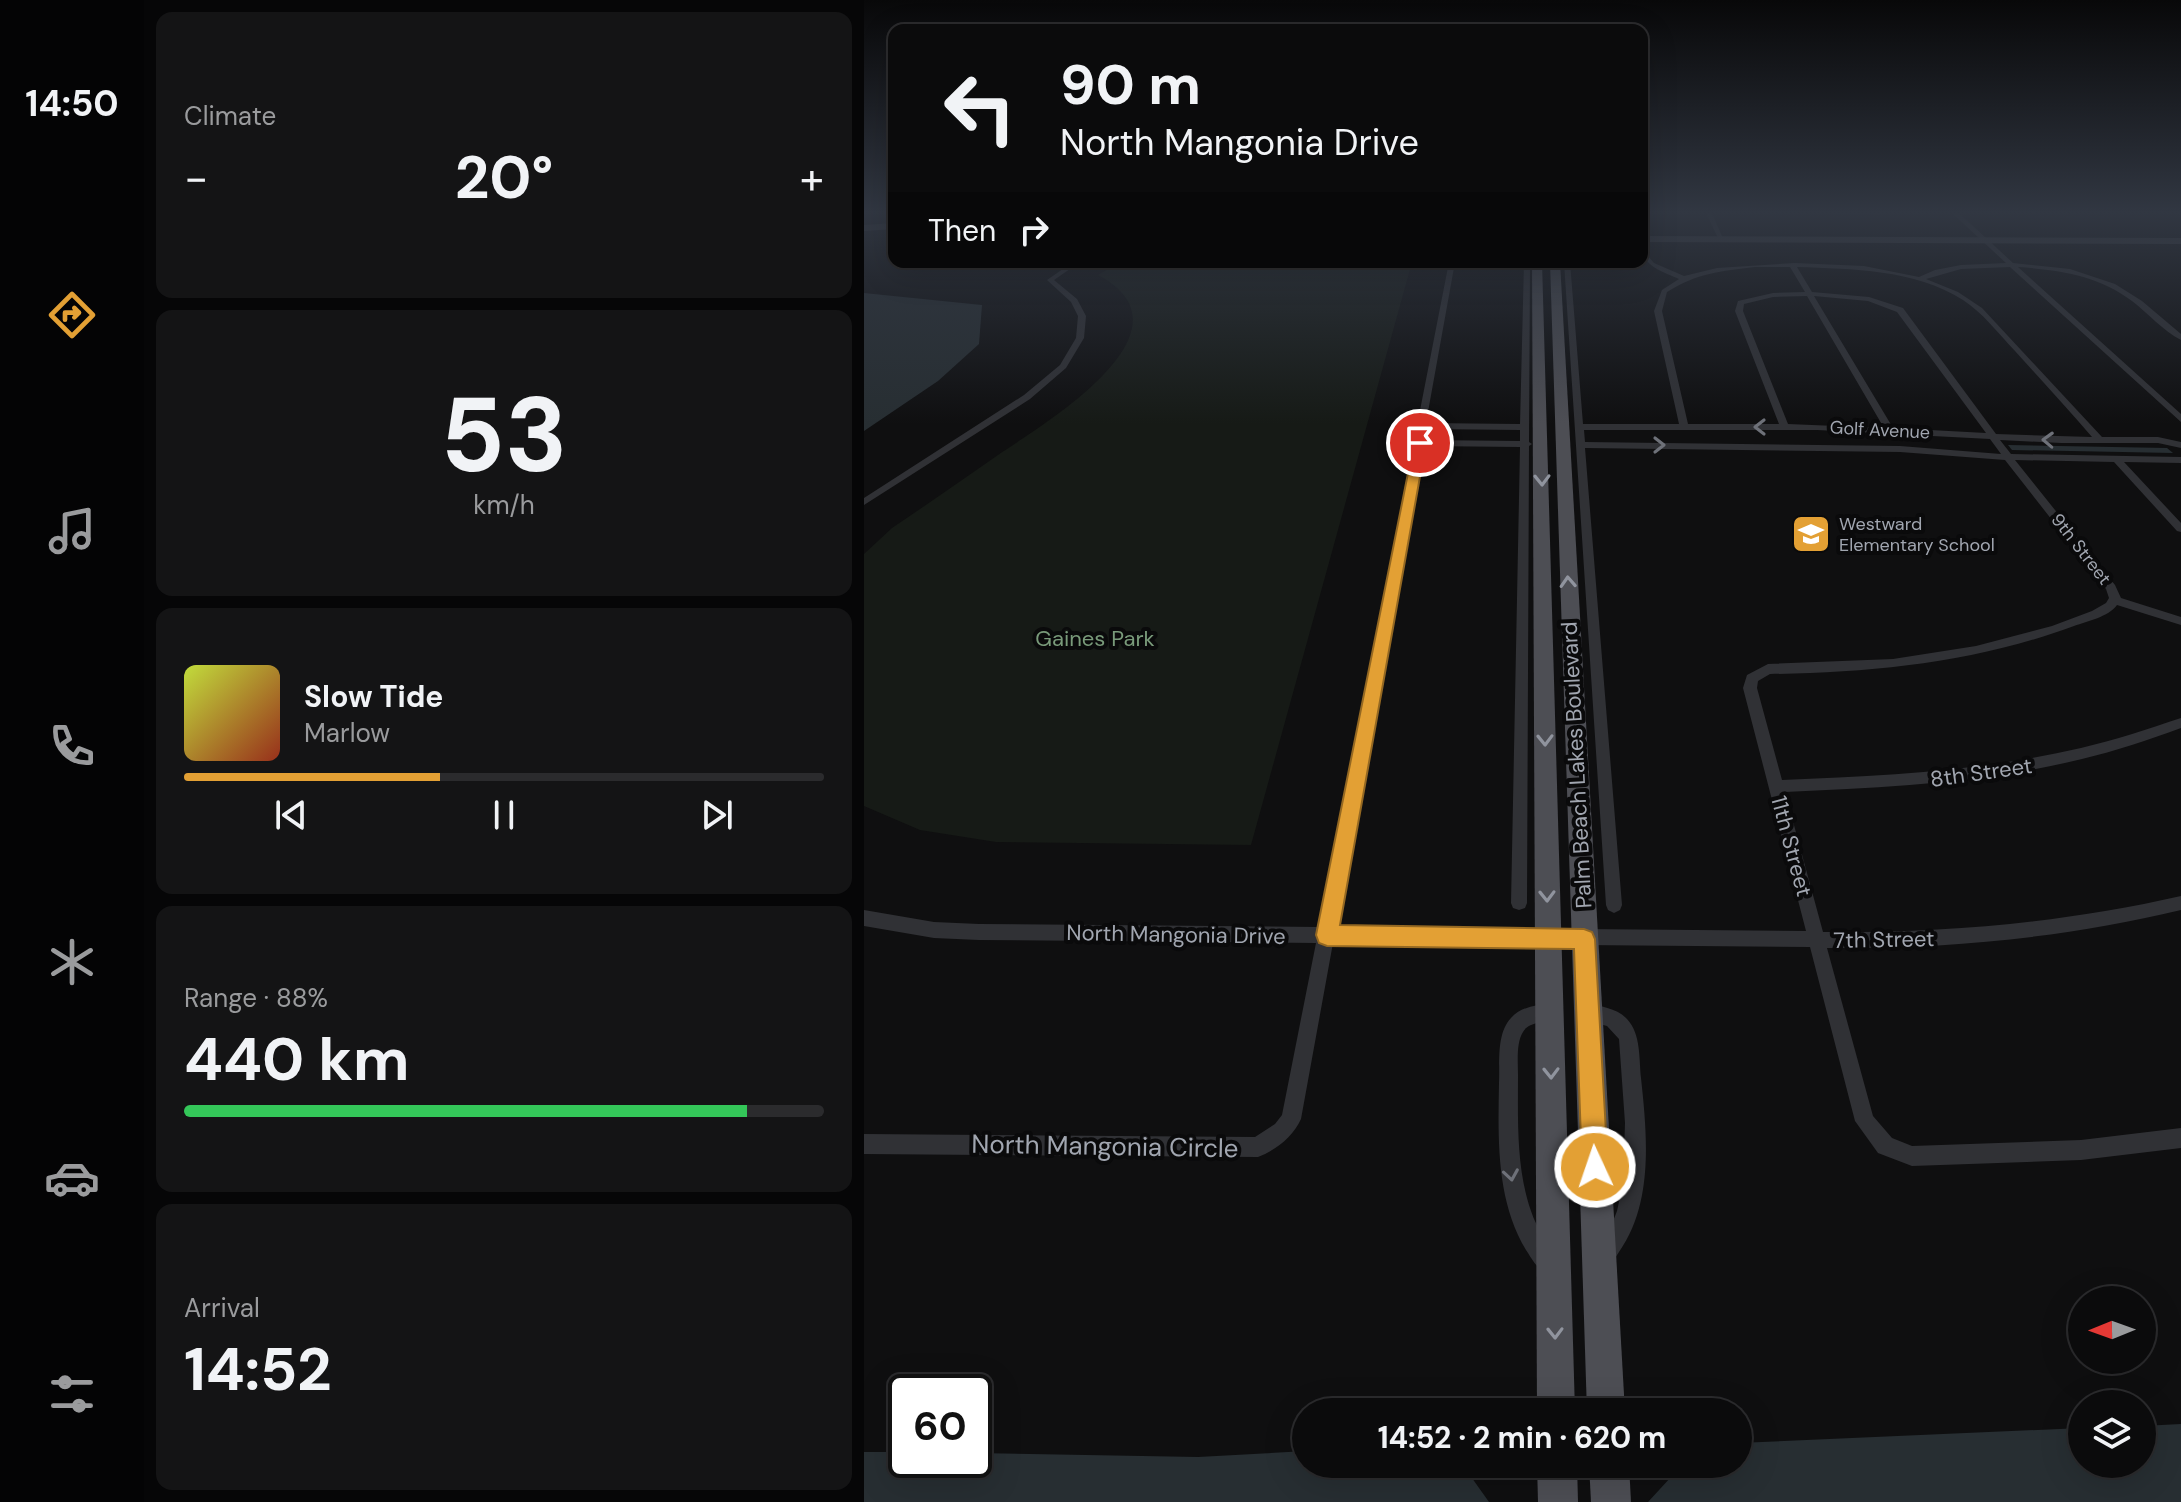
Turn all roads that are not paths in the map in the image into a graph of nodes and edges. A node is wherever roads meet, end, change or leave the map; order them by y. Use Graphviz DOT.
graph roads {
  1 [pos="1054,283"];
  2 [pos="1448,283"];
  3 [pos="1539,283"];
  4 [pos="1541,283"];
  5 [pos="1551,283"];
  6 [pos="1564,283"];
  7 [pos="1674,283"];
  8 [pos="1804,283"];
  9 [pos="1930,283"];
  10 [pos="2034,283"];
  11 [pos="2109,283"];
  12 [pos="1811,295"];
  13 [pos="1562,298"];
  14 [pos="1548,318"];
  15 [pos="2181,338"];
  16 [pos="1550,380"];
  17 [pos="2181,419"];
  18 [pos="1423,426"];
  19 [pos="1526,427"];
  20 [pos="1579,427"];
  21 [pos="1684,427"];
  22 [pos="1785,427"];
  23 [pos="1889,429"];
  24 [pos="1994,437"];
  25 [pos="2099,439"];
  26 [pos="1420,443"];
  27 [pos="1527,444"];
  28 [pos="1581,445"];
  29 [pos="2181,445"];
  30 [pos="2008,457"];
  31 [pos="2181,460"];
  32 [pos="2118,461"];
  33 [pos="864,502"];
  34 [pos="2181,529"];
  35 [pos="2115,600"];
  36 [pos="1569,613"];
  37 [pos="1543,614"];
  38 [pos="2181,621"];
  39 [pos="1752,678"];
  40 [pos="2181,723"];
  41 [pos="1521,778"];
  42 [pos="1546,778"];
  43 [pos="1577,778"];
  44 [pos="1605,778"];
  45 [pos="1775,786"];
  46 [pos="1519,903"];
  47 [pos="2181,903"];
  48 [pos="1614,905"];
  49 [pos="864,918"];
  50 [pos="1327,935"];
  51 [pos="1548,939"];
  52 [pos="1584,939"];
  53 [pos="1818,940"];
  54 [pos="1550,1012"];
  55 [pos="2181,1138"];
  56 [pos="864,1144"];
  57 [pos="1554,1271"];
  58 [pos="1556,1398"];
  59 [pos="1605,1398"];
  1 -- 33 [label="street"];
  2 -- 18 [label="street, North Mangonia Circle"];
  3 -- 16 [label="street"];
  4 -- 14 [label="main road, Palm Beach Lakes Boulevard"];
  5 -- 13 [label="main road, Palm Beach Lakes Boulevard"];
  6 -- 13 [label="street"];
  7 -- 21 [label="street"];
  8 -- 12 [label="street"];
  9 -- 25 [label="street"];
  10 -- 17 [label="street"];
  11 -- 15 [label="street"];
  12 -- 22 [label="street, 9th Street"];
  12 -- 23 [label="street"];
  12 -- 24 [label="street, 9th Street"];
  13 -- 14 [label="main road, Palm Beach Lakes Boulevard"];
  13 -- 16 [label="street"];
  14 -- 16 [label="main road, Palm Beach Lakes Boulevard"];
  16 -- 19 [label="street"];
  16 -- 20 [label="street"];
  36 -- 16 [label="main road, Palm Beach Lakes Boulevard, one-way"];
  16 -- 37 [label="main road, Palm Beach Lakes Boulevard, one-way"];
  18 -- 19 [label="street"];
  18 -- 26 [label="street, North Mangonia Circle"];
  19 -- 27 [label="street"];
  20 -- 21 [label="street, Golf Avenue"];
  20 -- 28 [label="street"];
  22 -- 21 [label="street, Golf Avenue, one-way"];
  22 -- 23 [label="street, Golf Avenue"];
  23 -- 24 [label="street, Golf Avenue"];
  25 -- 24 [label="street, Golf Avenue, one-way"];
  24 -- 30 [label="street, 9th Street"];
  25 -- 29 [label="street, Golf Avenue"];
  26 -- 27 [label="street"];
  26 -- 50 [label="street, North Mangonia Circle"];
  27 -- 41 [label="street"];
  28 -- 30 [label="street, Golf Avenue, one-way"];
  28 -- 44 [label="street"];
  30 -- 32 [label="street, Golf Avenue"];
  30 -- 35 [label="street, 9th Street"];
  31 -- 32 [label="street, Golf Avenue"];
  32 -- 34 [label="street"];
  35 -- 38 [label="street"];
  35 -- 39 [label="street, 9th Street"];
  36 -- 37 [label="main road"];
  36 -- 43 [label="main road, Palm Beach Lakes Boulevard"];
  37 -- 42 [label="main road, Palm Beach Lakes Boulevard, one-way"];
  39 -- 45 [label="street, 11th Street"];
  40 -- 45 [label="street, 8th Street"];
  41 -- 42 [label="street"];
  41 -- 46 [label="street"];
  42 -- 51 [label="main road, Palm Beach Lakes Boulevard, one-way"];
  43 -- 44 [label="street"];
  43 -- 52 [label="main road, Palm Beach Lakes Boulevard"];
  44 -- 48 [label="street"];
  45 -- 53 [label="street, 11th Street"];
  47 -- 53 [label="street, 7th Street"];
  49 -- 50 [label="street, North Mangonia Drive"];
  50 -- 51 [label="street, North Mangonia Drive"];
  50 -- 56 [label="street, North Mangonia Circle"];
  51 -- 52 [label="street, North Mangonia Drive"];
  51 -- 54 [label="main road, Palm Beach Lakes Boulevard"];
  52 -- 53 [label="street, 7th Street"];
  52 -- 59 [label="main road, Palm Beach Lakes Boulevard"];
  53 -- 55 [label="street, 11th Street"];
  54 -- 57 [label="main road, Palm Beach Lakes Boulevard, one-way"];
  54 -- 57 [label="street, one-way"];
  57 -- 58 [label="main road, Palm Beach Lakes Boulevard, one-way"];
}
